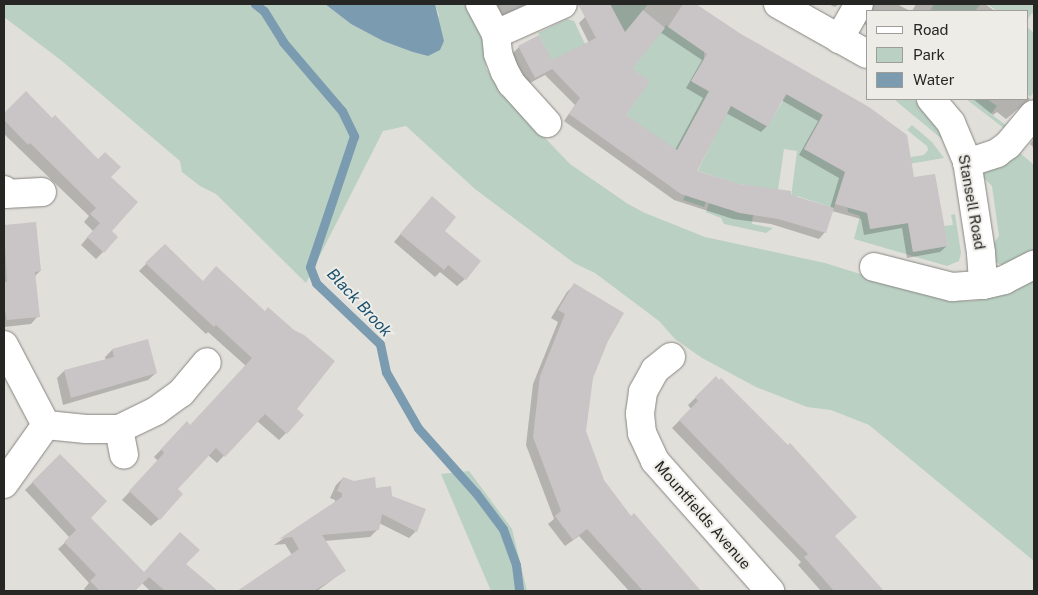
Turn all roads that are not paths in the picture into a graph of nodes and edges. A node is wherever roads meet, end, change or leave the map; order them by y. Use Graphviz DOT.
graph roads {
  1 [pos="480,4"];
  2 [pos="563,4"];
  3 [pos="778,4"];
  4 [pos="858,4"];
  5 [pos="496,34"];
  6 [pos="839,39"];
  7 [pos="866,53"];
  8 [pos="932,100"];
  9 [pos="1034,114"];
  10 [pos="547,123"];
  11 [pos="967,163"];
  12 [pos="42,192"];
  13 [pos="4,194"];
  14 [pos="1034,265"];
  15 [pos="874,267"];
  16 [pos="983,285"];
  17 [pos="4,345"];
  18 [pos="671,357"];
  19 [pos="206,362"];
  20 [pos="46,426"];
  21 [pos="4,484"];
  22 [pos="770,591"];
  1 -- 5 [label="street"];
  2 -- 5 [label="street"];
  3 -- 6 [label="street"];
  4 -- 6 [label="street"];
  5 -- 10 [label="street"];
  6 -- 7 [label="street"];
  8 -- 11 [label="street, Stansell Road"];
  9 -- 11 [label="street"];
  11 -- 16 [label="street, Stansell Road"];
  12 -- 13 [label="street"];
  14 -- 16 [label="street"];
  15 -- 16 [label="street"];
  17 -- 20 [label="street"];
  18 -- 22 [label="street, Mountfields Avenue"];
  19 -- 20 [label="street"];
  20 -- 21 [label="street"];
}
